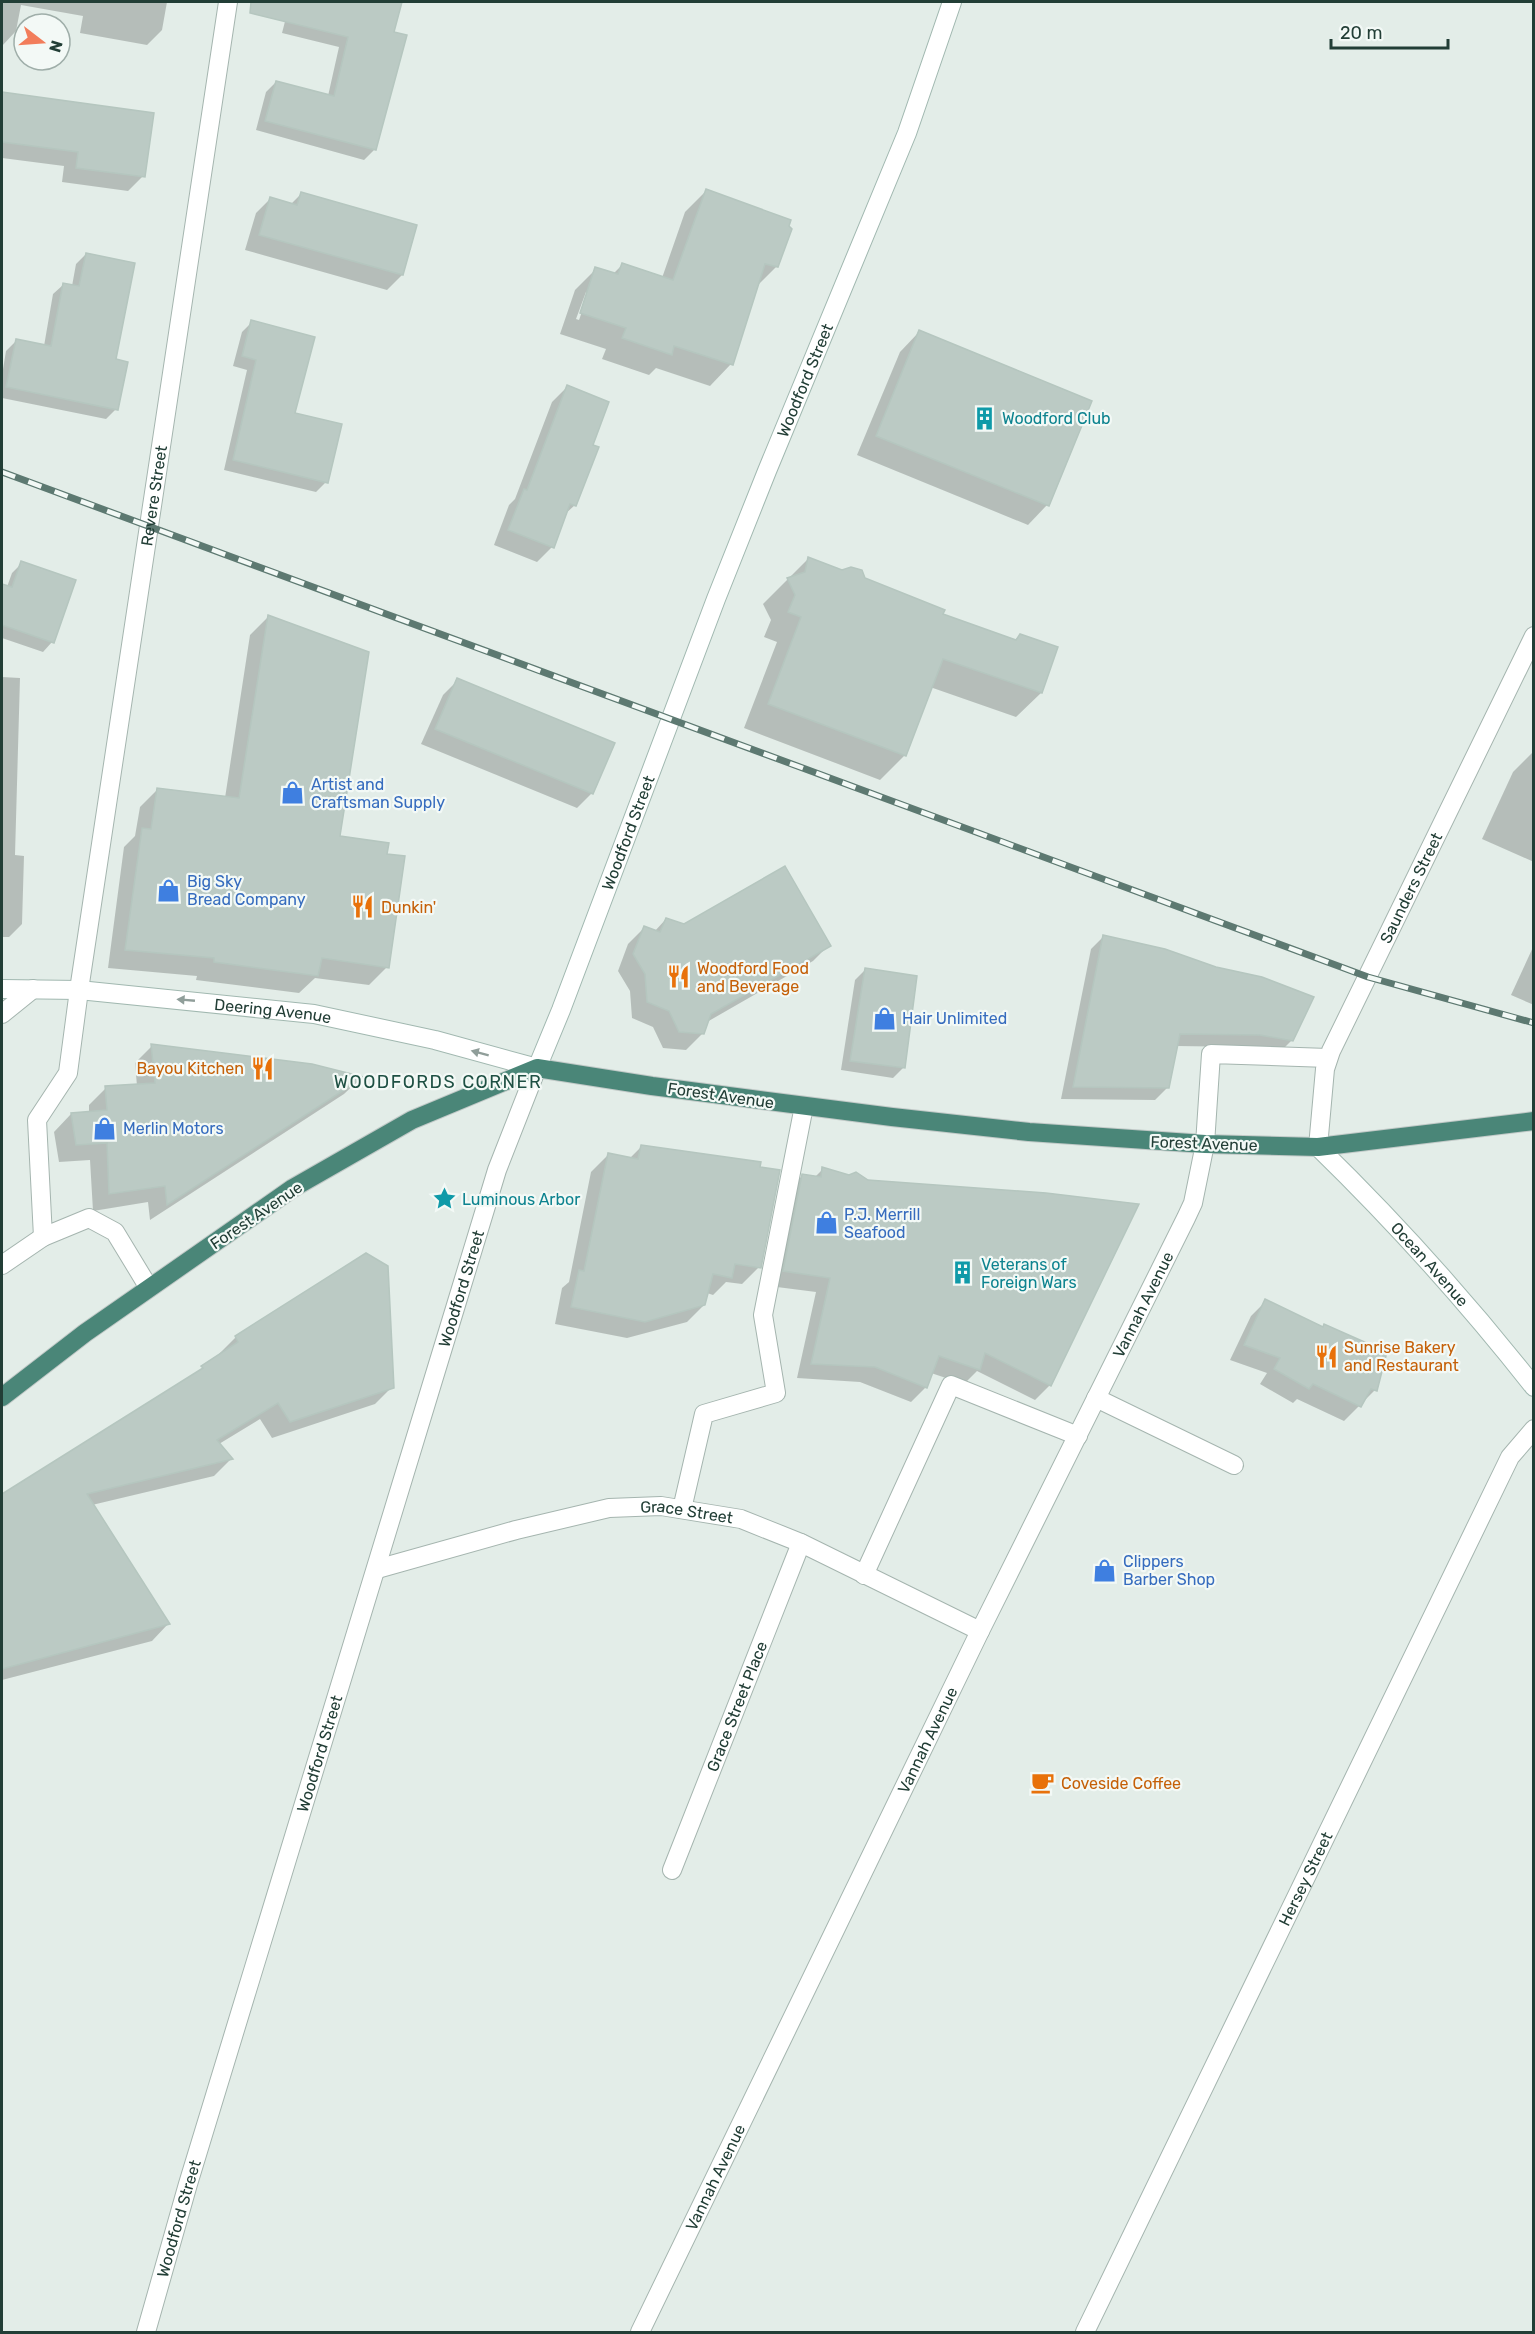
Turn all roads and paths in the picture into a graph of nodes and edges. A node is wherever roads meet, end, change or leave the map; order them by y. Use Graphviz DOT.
graph roads {
  1 [pos="228,2"];
  2 [pos="952,2"];
  3 [pos="1533,636"];
  4 [pos="2,989"];
  5 [pos="33,989"];
  6 [pos="79,990"];
  7 [pos="2,1014"];
  8 [pos="1328,1058"];
  9 [pos="537,1068"];
  10 [pos="804,1106"];
  11 [pos="1533,1121"];
  12 [pos="1205,1144"];
  13 [pos="1318,1147"];
  14 [pos="43,1237"];
  15 [pos="2,1265"];
  16 [pos="149,1288"];
  17 [pos="1533,1387"];
  18 [pos="2,1397"];
  19 [pos="1096,1398"];
  20 [pos="1533,1429"];
  21 [pos="1078,1436"];
  22 [pos="1234,1465"];
  23 [pos="682,1509"];
  24 [pos="801,1544"];
  25 [pos="377,1569"];
  26 [pos="864,1575"];
  27 [pos="980,1631"];
  28 [pos="672,1870"];
  29 [pos="146,2332"];
  30 [pos="640,2332"];
  31 [pos="1085,2332"];
  1 -- 6 [label="street, Revere Street"];
  2 -- 9 [label="street, Woodford Street"];
  3 -- 8 [label="street, Saunders Street"];
  4 -- 5 [label="street, Deering Avenue"];
  5 -- 6 [label="street, Deering Avenue"];
  5 -- 7 [label="street"];
  9 -- 6 [label="street, Deering Avenue, one-way"];
  6 -- 14 [label="street, Revere Street"];
  8 -- 12 [label="street, Vannah Avenue"];
  8 -- 13 [label="street, Saunders Street"];
  9 -- 10 [label="highway, Forest Avenue"];
  9 -- 16 [label="highway, Forest Avenue"];
  9 -- 25 [label="street, Woodford Street"];
  10 -- 12 [label="highway, Forest Avenue"];
  10 -- 23 [label="street"];
  11 -- 13 [label="highway, Forest Avenue"];
  12 -- 13 [label="highway, Forest Avenue"];
  12 -- 19 [label="street, Vannah Avenue"];
  13 -- 17 [label="street, Ocean Avenue"];
  14 -- 15 [label="street"];
  14 -- 16 [label="street"];
  16 -- 18 [label="highway, Forest Avenue"];
  19 -- 21 [label="street, Vannah Avenue"];
  19 -- 22 [label="street"];
  20 -- 31 [label="street, Hersey Street"];
  21 -- 26 [label="street"];
  21 -- 27 [label="street, Vannah Avenue"];
  23 -- 24 [label="street, Grace Street"];
  23 -- 25 [label="street, Grace Street"];
  24 -- 26 [label="street, Grace Street"];
  24 -- 28 [label="street, Grace Street Place"];
  25 -- 29 [label="street, Woodford Street"];
  26 -- 27 [label="street, Grace Street"];
  27 -- 30 [label="street, Vannah Avenue"];
}
